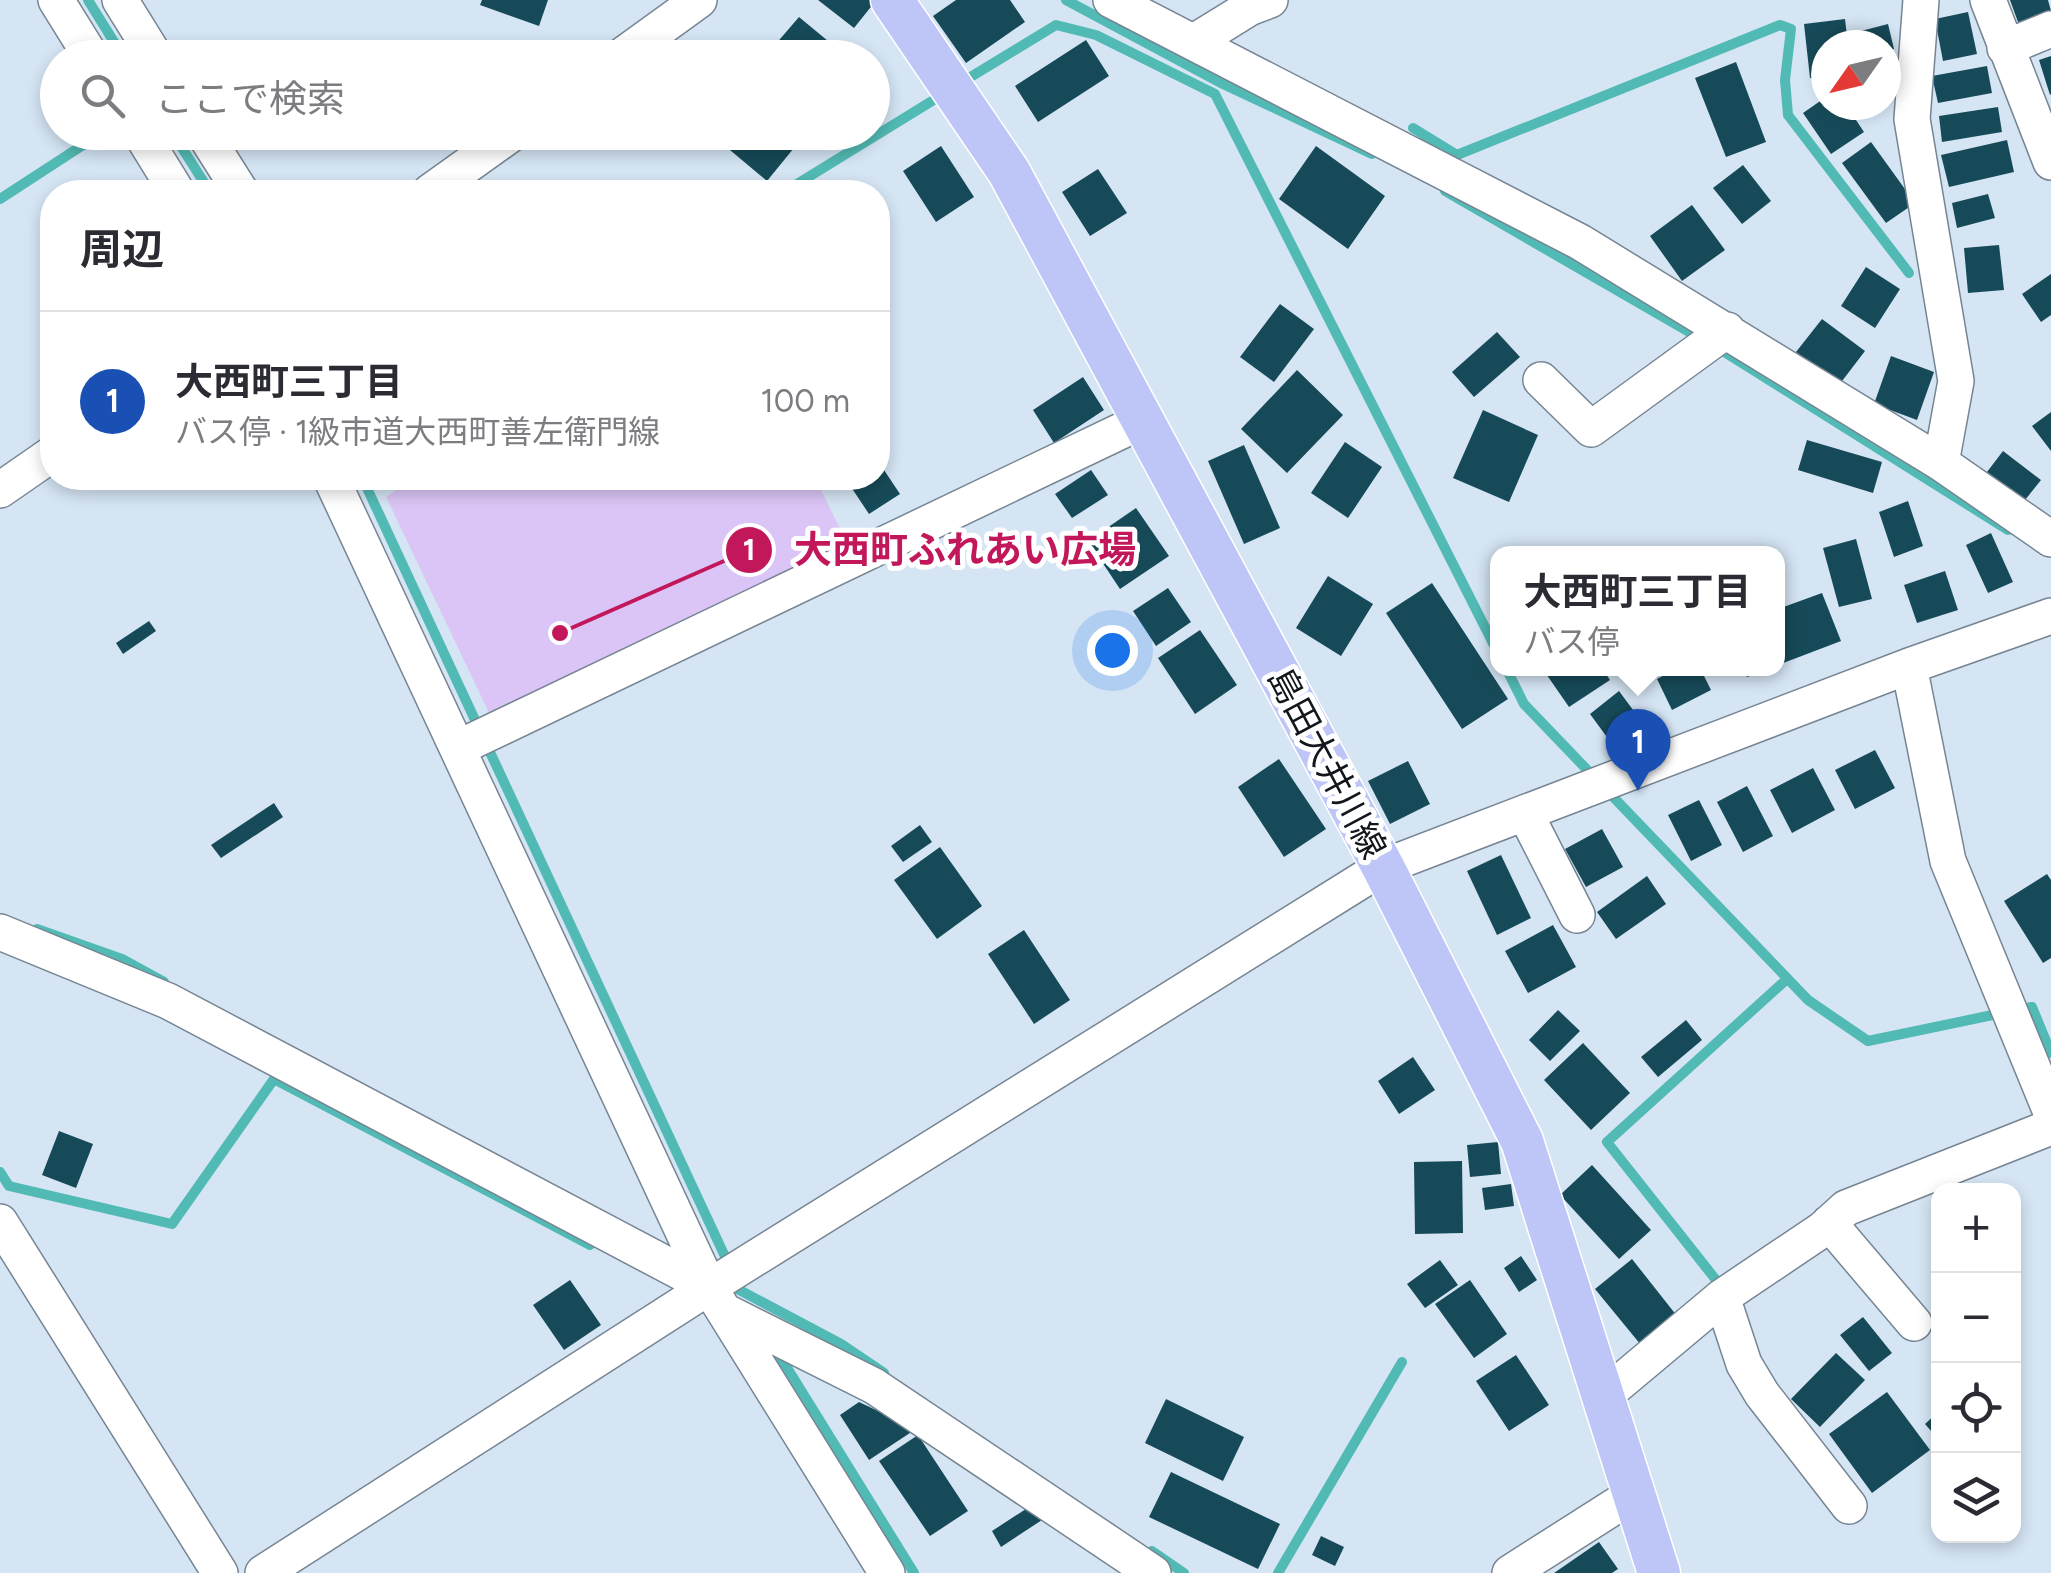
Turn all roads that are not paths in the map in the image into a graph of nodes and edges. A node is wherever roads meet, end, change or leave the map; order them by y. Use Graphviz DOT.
graph roads {
  1 [pos="56,0"];
  2 [pos="120,0"];
  3 [pos="699,0"];
  4 [pos="892,0"];
  5 [pos="1111,0"];
  6 [pos="1921,0"];
  7 [pos="1988,0"];
  8 [pos="1255,3"];
  9 [pos="2051,28"];
  10 [pos="81,40"];
  11 [pos="145,40"];
  12 [pos="644,40"];
  13 [pos="1194,42"];
  14 [pos="2006,48"];
  15 [pos="151,150"];
  16 [pos="214,150"];
  17 [pos="489,150"];
  18 [pos="2051,162"];
  19 [pos="170,180"];
  20 [pos="233,180"];
  21 [pos="447,180"];
  22 [pos="1727,330"];
  23 [pos="1540,380"];
  24 [pos="1144,420"];
  25 [pos="40,462"];
  26 [pos="1941,463"];
  27 [pos="0,490"];
  28 [pos="337,490"];
  29 [pos="2051,538"];
  30 [pos="2051,616"];
  31 [pos="1909,666"];
  32 [pos="458,748"];
  33 [pos="1524,813"];
  34 [pos="1383,867"];
  35 [pos="1577,915"];
  36 [pos="0,932"];
  37 [pos="2051,1112"];
  38 [pos="2051,1127"];
  39 [pos="0,1222"];
  40 [pos="1829,1223"];
  41 [pos="1722,1297"];
  42 [pos="717,1299"];
  43 [pos="1914,1324"];
  44 [pos="1605,1395"];
  45 [pos="1634,1494"];
  46 [pos="1850,1506"];
  47 [pos="220,1573"];
  48 [pos="262,1573"];
  49 [pos="888,1573"];
  50 [pos="1153,1573"];
  51 [pos="1510,1573"];
  52 [pos="1658,1573"];
  1 -- 10 [label="street"];
  2 -- 11 [label="street"];
  3 -- 12 [label="street"];
  4 -- 24 [label="main road, 島田大井川線"];
  5 -- 13 [label="street"];
  6 -- 26 [label="street"];
  7 -- 14 [label="street"];
  8 -- 13 [label="street"];
  9 -- 14 [label="street"];
  13 -- 22 [label="street"];
  14 -- 18 [label="street"];
  15 -- 19 [label="street"];
  16 -- 20 [label="street"];
  17 -- 21 [label="street"];
  22 -- 23 [label="street"];
  22 -- 26 [label="street"];
  24 -- 32 [label="street"];
  24 -- 34 [label="main road, 島田大井川線"];
  25 -- 27 [label="street"];
  26 -- 29 [label="street"];
  28 -- 32 [label="street"];
  30 -- 31 [label="street"];
  31 -- 33 [label="street"];
  31 -- 37 [label="street"];
  32 -- 42 [label="street"];
  33 -- 34 [label="street"];
  33 -- 35 [label="street"];
  34 -- 42 [label="street"];
  34 -- 44 [label="main road, 島田大井川線"];
  36 -- 42 [label="street"];
  38 -- 40 [label="street"];
  39 -- 47 [label="street"];
  40 -- 41 [label="street"];
  40 -- 43 [label="street"];
  41 -- 44 [label="street"];
  41 -- 46 [label="street"];
  42 -- 48 [label="street"];
  42 -- 49 [label="street"];
  42 -- 50 [label="street"];
  44 -- 45 [label="main road, 島田大井川線"];
  45 -- 51 [label="street"];
  45 -- 52 [label="main road, 島田大井川線"];
}
